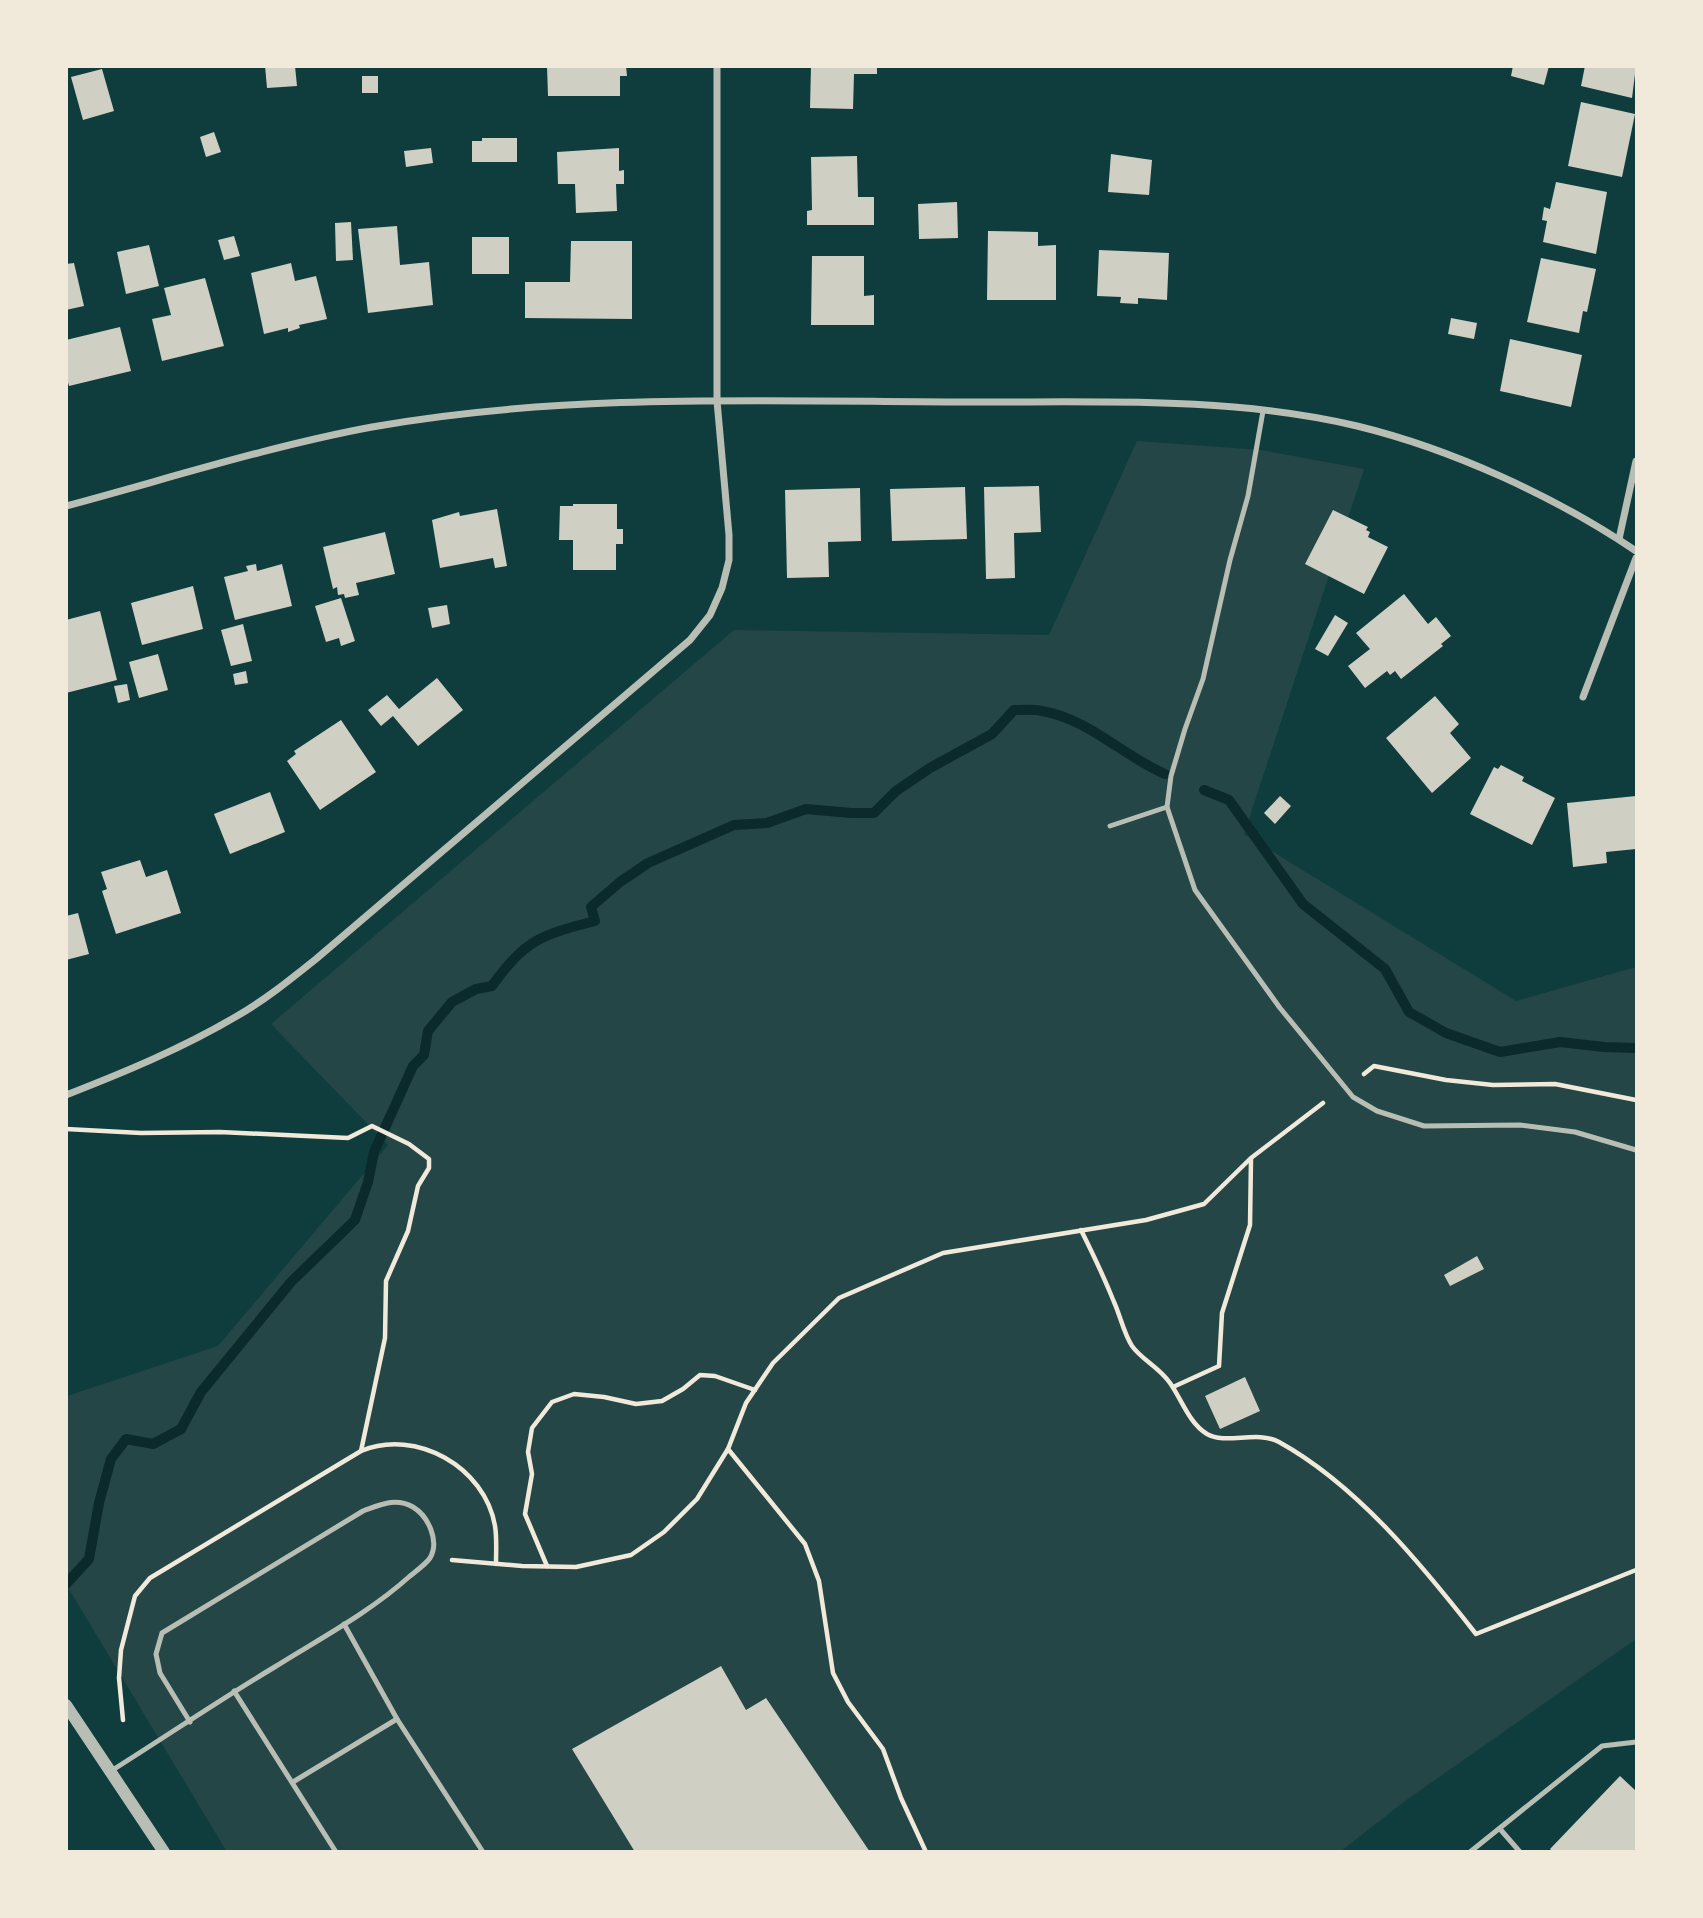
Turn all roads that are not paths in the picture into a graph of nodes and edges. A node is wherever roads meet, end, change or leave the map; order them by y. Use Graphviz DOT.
graph roads {
  1 [pos="717,66"];
  2 [pos="717,401"];
  3 [pos="1263,411"];
  4 [pos="1636,461"];
  5 [pos="66,506"];
  6 [pos="1619,540"];
  7 [pos="1636,551"];
  8 [pos="1636,558"];
  9 [pos="1583,697"];
  10 [pos="1167,807"];
  11 [pos="1110,826"];
  12 [pos="66,1095"];
  13 [pos="1636,1150"];
  14 [pos="344,1624"];
  15 [pos="234,1691"];
  16 [pos="66,1705"];
  17 [pos="397,1719"];
  18 [pos="190,1722"];
  19 [pos="1636,1742"];
  20 [pos="110,1772"];
  21 [pos="293,1782"];
  22 [pos="1500,1829"];
  23 [pos="164,1852"];
  24 [pos="336,1852"];
  25 [pos="483,1852"];
  26 [pos="1470,1852"];
  27 [pos="1520,1852"];
  1 -- 2 [label="street"];
  2 -- 3 [label="street"];
  2 -- 5 [label="street"];
  2 -- 12 [label="street"];
  3 -- 6 [label="street"];
  3 -- 10 [label="lane"];
  4 -- 6 [label="street"];
  6 -- 7 [label="street"];
  8 -- 9 [label="street"];
  10 -- 11 [label="lane"];
  10 -- 13 [label="lane"];
  14 -- 15 [label="lane"];
  14 -- 17 [label="lane"];
  14 -- 18 [label="lane"];
  15 -- 18 [label="lane"];
  15 -- 21 [label="lane"];
  16 -- 20 [label="street"];
  17 -- 21 [label="lane"];
  17 -- 25 [label="lane"];
  18 -- 20 [label="lane"];
  19 -- 22 [label="lane"];
  20 -- 23 [label="street"];
  21 -- 24 [label="lane"];
  22 -- 26 [label="lane"];
  22 -- 27 [label="lane"];
}
